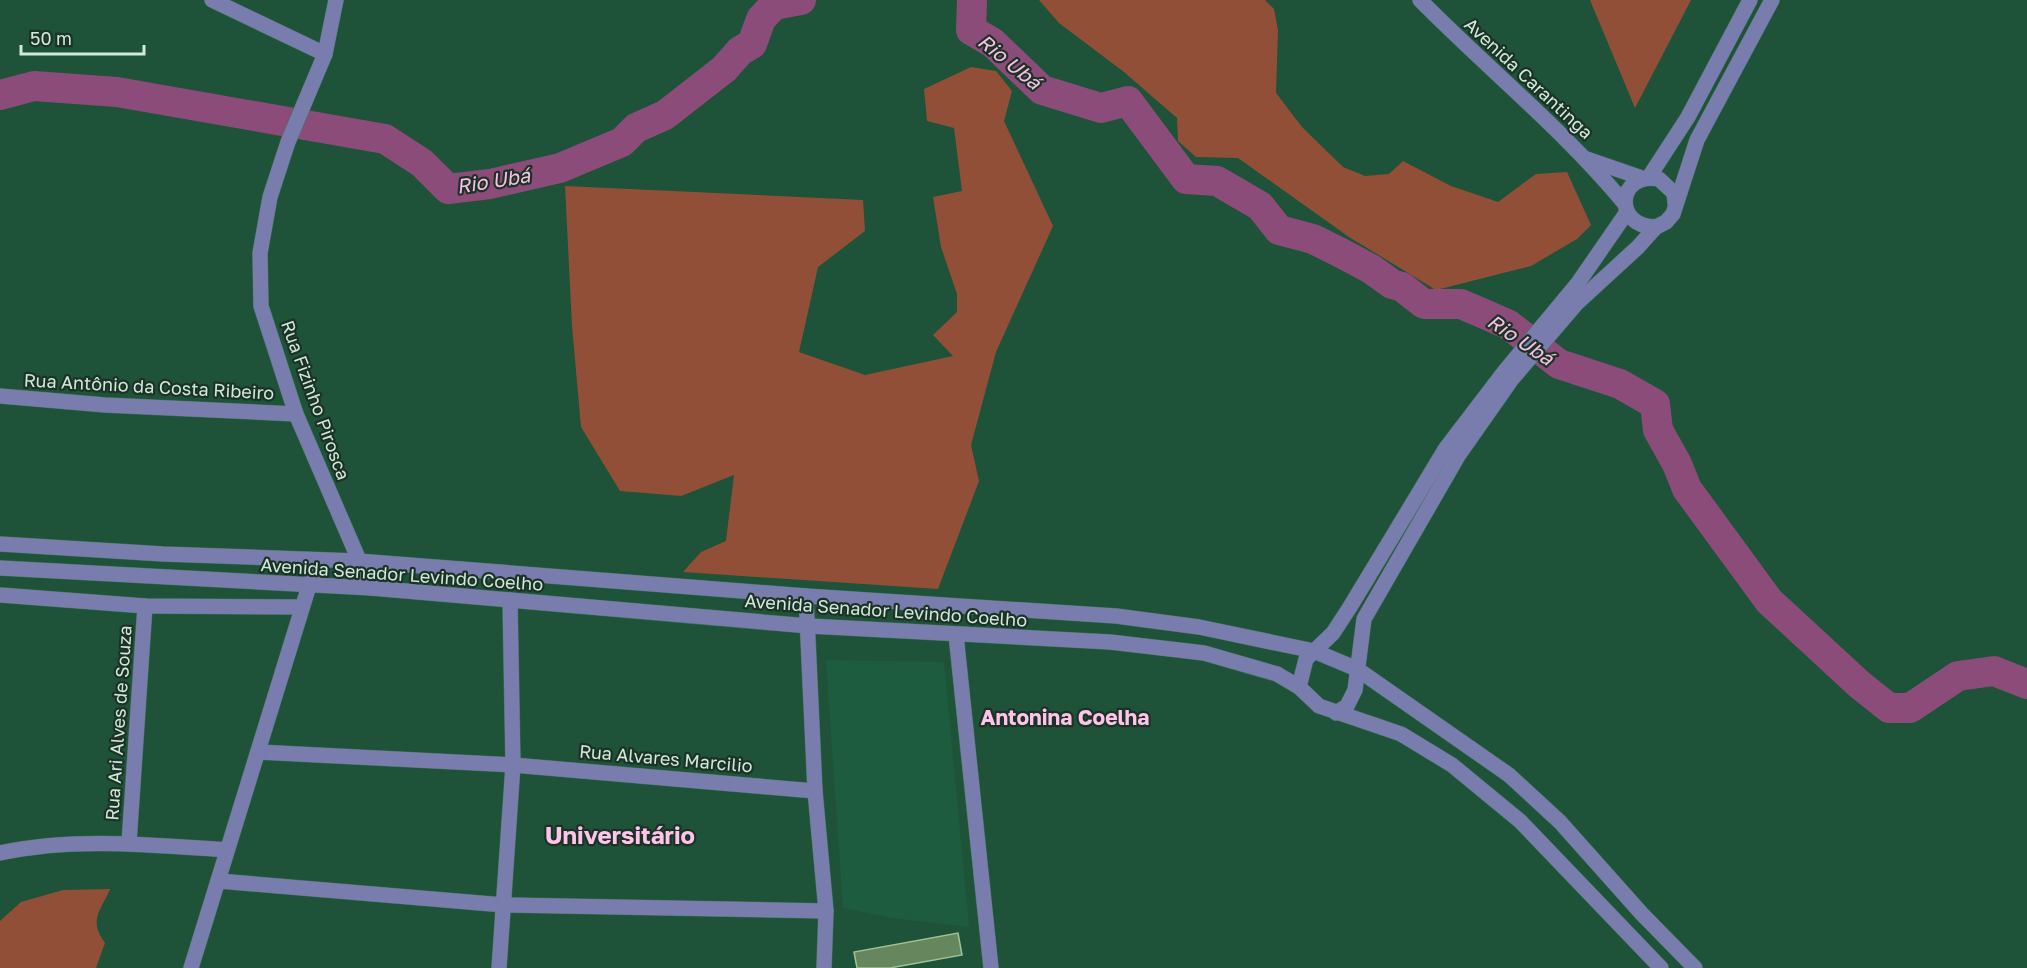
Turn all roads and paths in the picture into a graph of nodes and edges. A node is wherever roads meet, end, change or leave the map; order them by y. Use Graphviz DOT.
graph roads {
  1 [pos="212,0"];
  2 [pos="336,0"];
  3 [pos="1420,0"];
  4 [pos="1750,0"];
  5 [pos="1772,0"];
  6 [pos="326,54"];
  7 [pos="1587,159"];
  8 [pos="1646,178"];
  9 [pos="1675,203"];
  10 [pos="1626,208"];
  11 [pos="1656,227"];
  12 [pos="1556,320"];
  13 [pos="1508,375"];
  14 [pos="0,396"];
  15 [pos="296,414"];
  16 [pos="0,544"];
  17 [pos="317,560"];
  18 [pos="358,561"];
  19 [pos="0,568"];
  20 [pos="308,586"];
  21 [pos="371,588"];
  22 [pos="0,595"];
  23 [pos="806,596"];
  24 [pos="510,600"];
  25 [pos="145,606"];
  26 [pos="302,607"];
  27 [pos="809,626"];
  28 [pos="956,635"];
  29 [pos="1314,651"];
  30 [pos="1357,669"];
  31 [pos="1299,687"];
  32 [pos="1336,713"];
  33 [pos="258,752"];
  34 [pos="513,765"];
  35 [pos="815,790"];
  36 [pos="129,843"];
  37 [pos="227,850"];
  38 [pos="0,853"];
  39 [pos="219,881"];
  40 [pos="504,905"];
  41 [pos="826,911"];
  42 [pos="191,968"];
  43 [pos="499,968"];
  44 [pos="824,968"];
  45 [pos="991,968"];
  46 [pos="1661,968"];
  47 [pos="1695,968"];
  1 -- 6 [label="street"];
  2 -- 6 [label="street, Rua Fizinho Pirosca"];
  3 -- 7 [label="street, Avenida Carantinga"];
  4 -- 8 [label="street"];
  5 -- 9 [label="street"];
  6 -- 15 [label="street, Rua Fizinho Pirosca"];
  7 -- 8 [label="street, Avenida Carantinga"];
  7 -- 10 [label="street, Avenida Carantinga"];
  8 -- 9 [label="street"];
  8 -- 10 [label="street"];
  9 -- 11 [label="street"];
  10 -- 11 [label="street"];
  10 -- 12 [label="street"];
  11 -- 12 [label="street"];
  12 -- 13 [label="street"];
  13 -- 29 [label="street"];
  13 -- 30 [label="street"];
  14 -- 15 [label="street, Rua Antônio da Costa Ribeiro"];
  15 -- 18 [label="street, Rua Fizinho Pirosca"];
  16 -- 17 [label="street"];
  17 -- 18 [label="street"];
  17 -- 20 [label="street"];
  18 -- 21 [label="street, Rua Fizinho Pirosca"];
  18 -- 23 [label="street"];
  19 -- 20 [label="street, Avenida Senador Levindo Coelho"];
  20 -- 21 [label="street, Avenida Senador Levindo Coelho"];
  20 -- 26 [label="street"];
  21 -- 24 [label="street, Avenida Senador Levindo Coelho"];
  22 -- 25 [label="street"];
  23 -- 27 [label="street"];
  23 -- 29 [label="street"];
  24 -- 27 [label="street, Avenida Senador Levindo Coelho"];
  24 -- 34 [label="street"];
  25 -- 26 [label="street"];
  25 -- 36 [label="street, Rua Ari Alves de Souza"];
  26 -- 33 [label="street"];
  27 -- 28 [label="street, Avenida Senador Levindo Coelho"];
  27 -- 35 [label="street"];
  28 -- 31 [label="street, Avenida Senador Levindo Coelho"];
  28 -- 45 [label="street"];
  29 -- 30 [label="street"];
  29 -- 31 [label="street"];
  30 -- 32 [label="street"];
  30 -- 47 [label="street"];
  31 -- 32 [label="street, Avenida Senador Levindo Coelho"];
  32 -- 46 [label="street, Avenida Senador Levindo Coelho"];
  33 -- 34 [label="street, Rua Alvares Marcilio"];
  33 -- 37 [label="street"];
  34 -- 35 [label="street, Rua Alvares Marcilio"];
  34 -- 40 [label="street"];
  35 -- 41 [label="street"];
  36 -- 37 [label="street"];
  36 -- 38 [label="street"];
  37 -- 39 [label="street"];
  39 -- 40 [label="street"];
  39 -- 42 [label="street"];
  40 -- 41 [label="street"];
  40 -- 43 [label="street"];
  41 -- 44 [label="street"];
}
